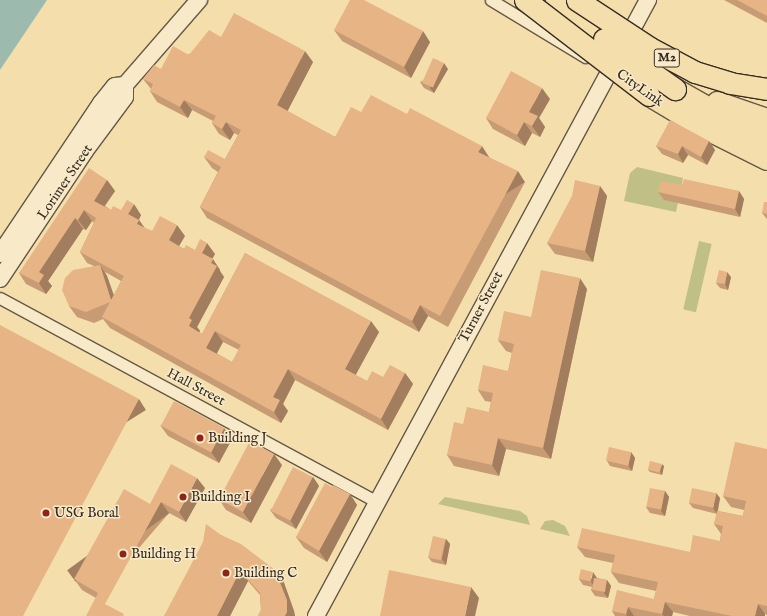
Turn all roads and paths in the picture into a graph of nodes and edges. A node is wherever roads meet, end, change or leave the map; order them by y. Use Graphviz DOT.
graph roads {
  1 [pos="199,0"];
  2 [pos="491,0"];
  3 [pos="525,0"];
  4 [pos="556,0"];
  5 [pos="578,0"];
  6 [pos="648,0"];
  7 [pos="610,71"];
  8 [pos="125,85"];
  9 [pos="675,89"];
  10 [pos="767,89"];
  11 [pos="767,119"];
  12 [pos="767,141"];
  13 [pos="767,158"];
  14 [pos="0,254"];
  15 [pos="0,279"];
  16 [pos="0,298"];
  17 [pos="378,502"];
  18 [pos="316,616"];
  1 -- 8 [label="street, Lorimer Street"];
  2 -- 7 [label="street"];
  3 -- 13 [label="highway, CityLink, bridge"];
  4 -- 9 [label="highway, CityLink / M2, bridge"];
  5 -- 10 [label="highway, M2, bridge"];
  6 -- 7 [label="street, Turner Street"];
  7 -- 17 [label="street, Turner Street"];
  8 -- 14 [label="street, Lorimer Street"];
  8 -- 15 [label="street, Lorimer Street"];
  9 -- 11 [label="highway, M2"];
  9 -- 12 [label="highway, CityLink / M2"];
  16 -- 17 [label="street, Hall Street"];
  17 -- 18 [label="street, Turner Street"];
}
